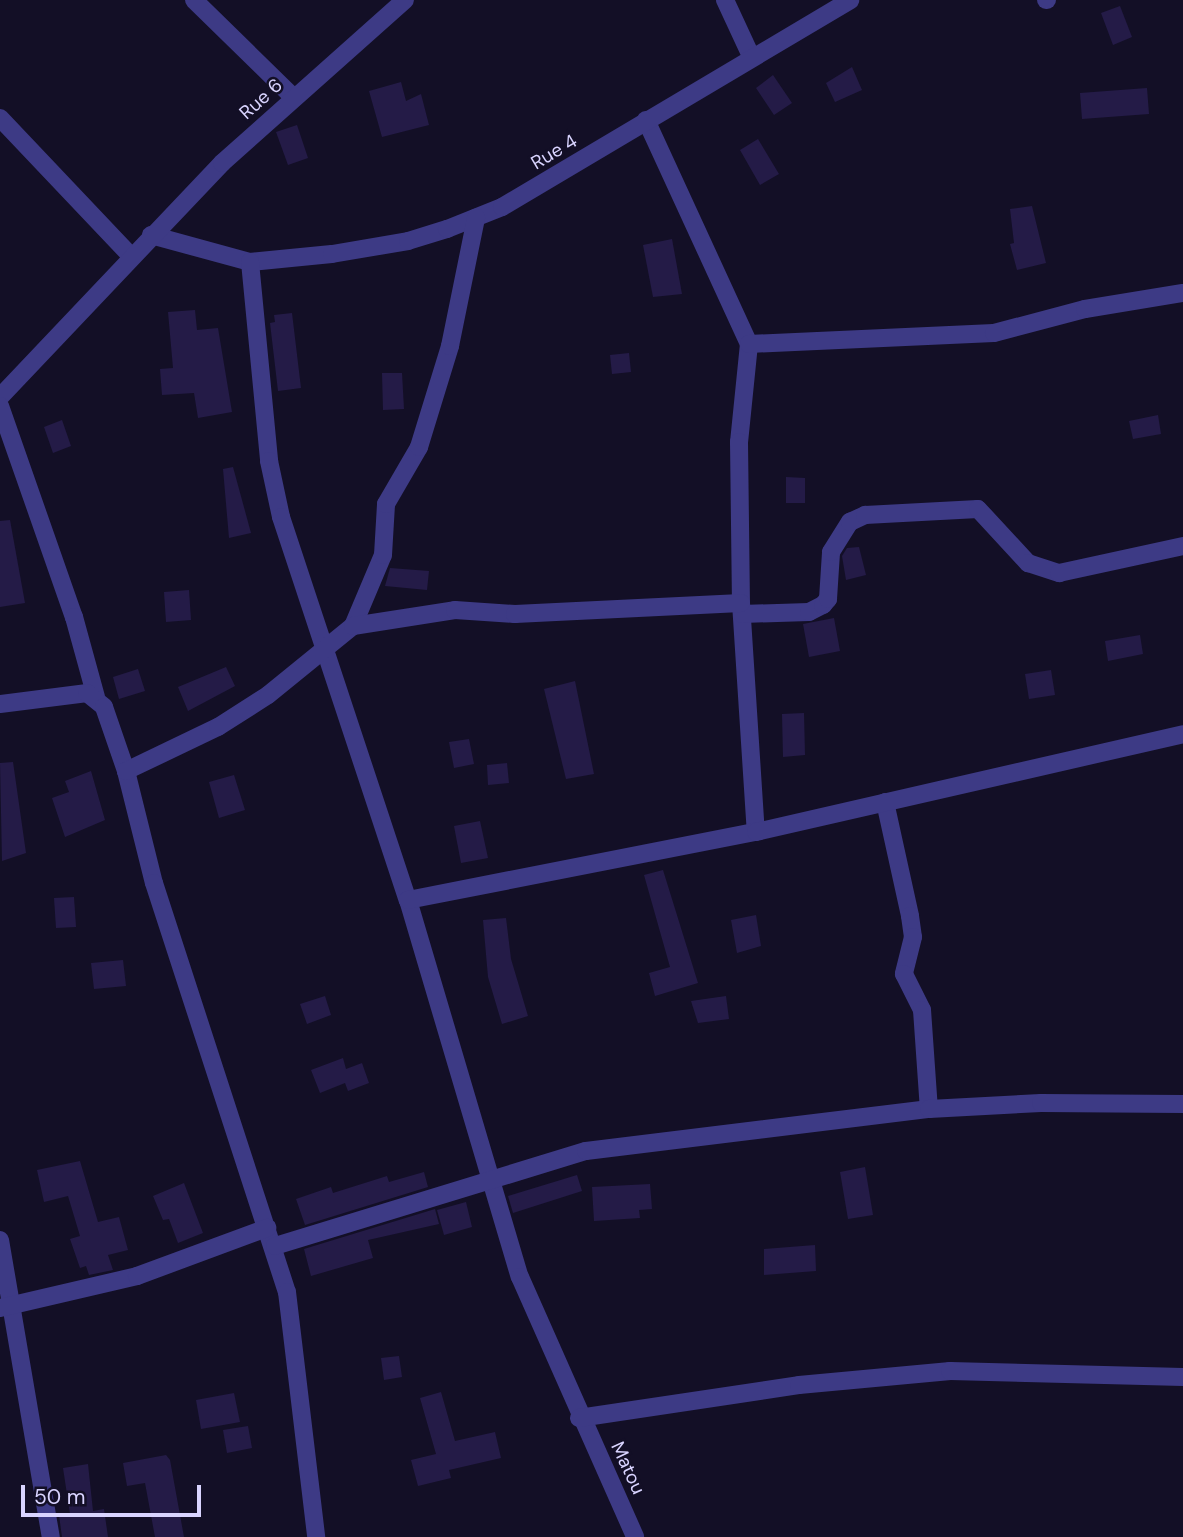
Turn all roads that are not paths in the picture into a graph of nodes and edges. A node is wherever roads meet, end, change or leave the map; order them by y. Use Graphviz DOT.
graph roads {
  1 [pos="194,0"];
  2 [pos="405,0"];
  3 [pos="725,0"];
  4 [pos="850,0"];
  5 [pos="751,56"];
  6 [pos="294,98"];
  7 [pos="0,118"];
  8 [pos="646,120"];
  9 [pos="476,218"];
  10 [pos="151,236"];
  11 [pos="131,256"];
  12 [pos="250,262"];
  13 [pos="1183,293"];
  14 [pos="749,344"];
  15 [pos="0,397"];
  16 [pos="0,406"];
  17 [pos="1183,546"];
  18 [pos="741,608"];
  19 [pos="353,626"];
  20 [pos="327,650"];
  21 [pos="96,697"];
  22 [pos="0,704"];
  23 [pos="1183,734"];
  24 [pos="126,771"];
  25 [pos="886,802"];
  26 [pos="756,832"];
  27 [pos="408,900"];
  28 [pos="1183,1104"];
  29 [pos="929,1109"];
  30 [pos="491,1180"];
  31 [pos="267,1228"];
  32 [pos="0,1240"];
  33 [pos="275,1246"];
  34 [pos="6,1307"];
  35 [pos="1183,1377"];
  36 [pos="579,1418"];
  37 [pos="51,1537"];
  38 [pos="316,1537"];
  39 [pos="635,1537"];
  1 -- 6 [label="street"];
  2 -- 6 [label="street, Rue 6"];
  3 -- 5 [label="street"];
  4 -- 5 [label="street, Rue 4"];
  5 -- 8 [label="street, Rue 4"];
  6 -- 10 [label="street, Rue 6"];
  7 -- 11 [label="street"];
  8 -- 9 [label="street, Rue 4"];
  8 -- 14 [label="street"];
  9 -- 12 [label="street, Rue 4"];
  9 -- 19 [label="street"];
  10 -- 11 [label="street"];
  10 -- 12 [label="street"];
  11 -- 15 [label="street"];
  12 -- 20 [label="street, Matou"];
  13 -- 14 [label="street"];
  14 -- 18 [label="street"];
  16 -- 21 [label="street"];
  17 -- 18 [label="street"];
  18 -- 19 [label="street"];
  18 -- 26 [label="street"];
  19 -- 20 [label="street"];
  20 -- 24 [label="street"];
  20 -- 27 [label="street, Matou"];
  21 -- 22 [label="street"];
  21 -- 24 [label="street"];
  23 -- 25 [label="street"];
  24 -- 31 [label="street"];
  25 -- 26 [label="street"];
  25 -- 29 [label="street"];
  26 -- 27 [label="street"];
  27 -- 30 [label="street, Matou"];
  28 -- 29 [label="street"];
  29 -- 30 [label="street"];
  30 -- 33 [label="street"];
  30 -- 36 [label="street, Matou"];
  31 -- 33 [label="street"];
  31 -- 34 [label="street"];
  32 -- 34 [label="street"];
  33 -- 38 [label="street"];
  34 -- 37 [label="street"];
  35 -- 36 [label="street"];
  36 -- 39 [label="street, Matou"];
}
